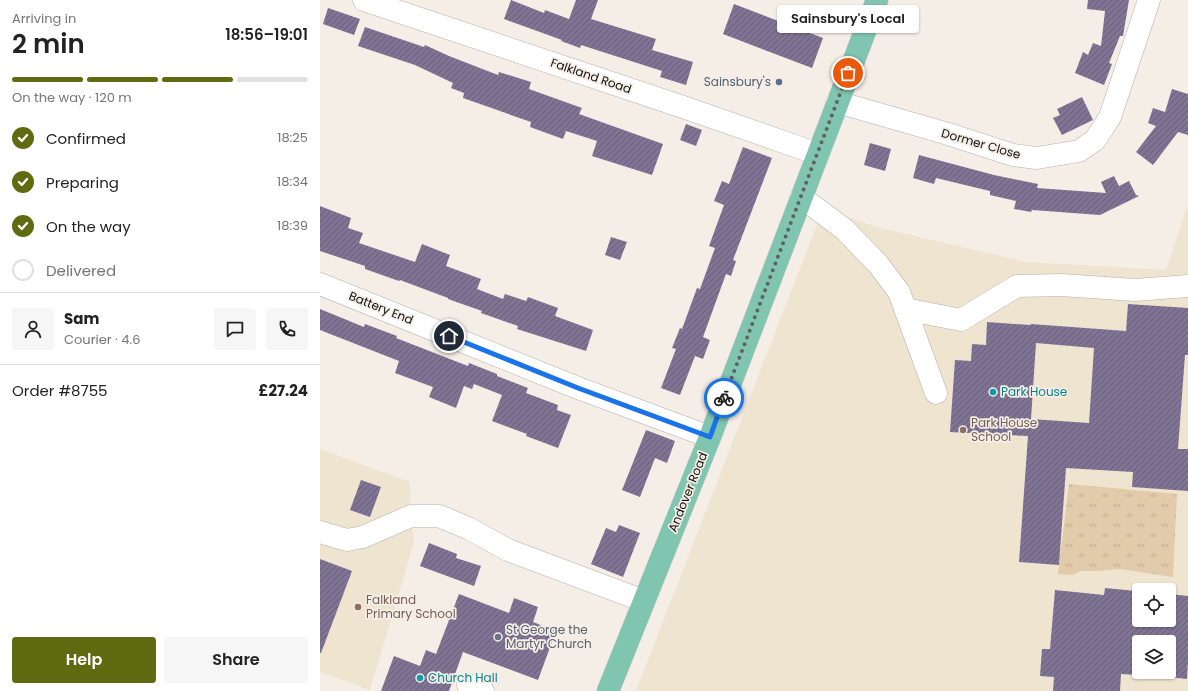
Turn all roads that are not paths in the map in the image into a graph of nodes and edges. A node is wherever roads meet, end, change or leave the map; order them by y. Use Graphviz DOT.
graph roads {
  1 [pos="364,0"];
  2 [pos="877,0"];
  3 [pos="1149,0"];
  4 [pos="837,102"];
  5 [pos="818,154"];
  6 [pos="801,196"];
  7 [pos="320,284"];
  8 [pos="1188,286"];
  9 [pos="905,309"];
  10 [pos="936,393"];
  11 [pos="710,437"];
  12 [pos="320,532"];
  13 [pos="644,601"];
  14 [pos="608,691"];
  1 -- 5 [label="street, Falkland Road"];
  2 -- 4 [label="main road, Andover Road"];
  3 -- 4 [label="street, Dormer Close"];
  4 -- 5 [label="main road, Andover Road"];
  5 -- 6 [label="main road, Andover Road"];
  6 -- 9 [label="street"];
  6 -- 11 [label="main road, Andover Road"];
  7 -- 11 [label="street, Battery End"];
  8 -- 9 [label="street"];
  9 -- 10 [label="street"];
  11 -- 13 [label="main road, Andover Road"];
  12 -- 13 [label="street"];
  13 -- 14 [label="main road, Andover Road"];
}
